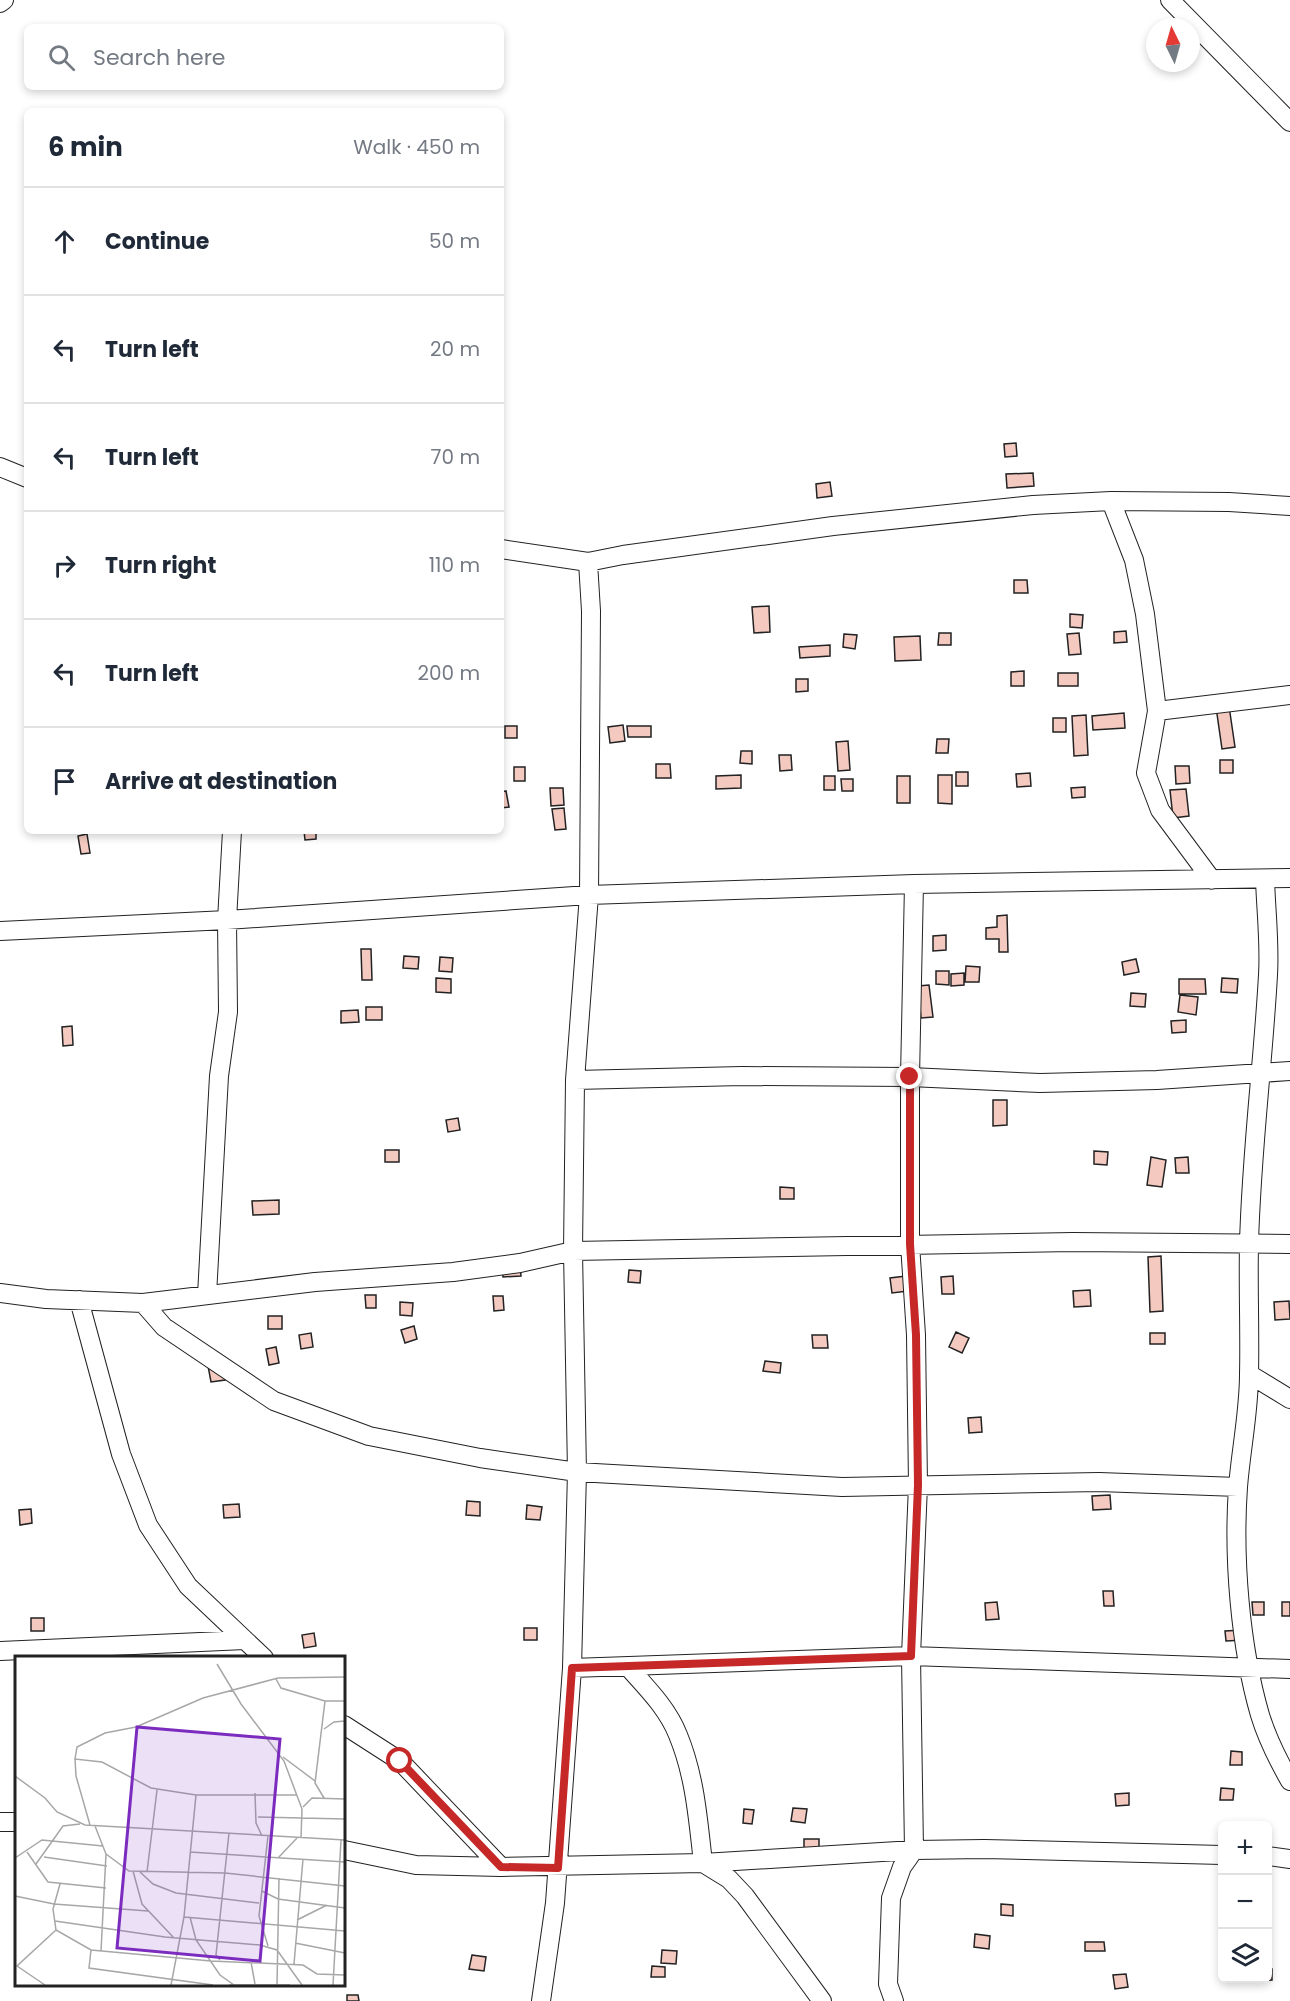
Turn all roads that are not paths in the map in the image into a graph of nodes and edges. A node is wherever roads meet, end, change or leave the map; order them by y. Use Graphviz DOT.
graph roads {
  1 [pos="4,0"];
  2 [pos="1170,0"];
  3 [pos="0,3"];
  4 [pos="1290,122"];
  5 [pos="0,467"];
  6 [pos="24,477"];
  7 [pos="1111,501"];
  8 [pos="1290,506"];
  9 [pos="504,549"];
  10 [pos="588,562"];
  11 [pos="1290,695"];
  12 [pos="1157,711"];
  13 [pos="232,834"];
  14 [pos="1290,878"];
  15 [pos="1265,879"];
  16 [pos="1212,880"];
  17 [pos="914,884"];
  18 [pos="589,895"];
  19 [pos="226,920"];
  20 [pos="0,931"];
  21 [pos="1290,1071"];
  22 [pos="1259,1074"];
  23 [pos="910,1077"];
  24 [pos="575,1080"];
  25 [pos="910,1244"];
  26 [pos="1249,1244"];
  27 [pos="1290,1244"];
  28 [pos="573,1251"];
  29 [pos="0,1293"];
  30 [pos="207,1295"];
  31 [pos="79,1300"];
  32 [pos="143,1303"];
  33 [pos="1250,1374"];
  34 [pos="1290,1399"];
  35 [pos="577,1472"];
  36 [pos="918,1485"];
  37 [pos="1238,1487"];
  38 [pos="245,1640"];
  39 [pos="0,1651"];
  40 [pos="262,1656"];
  41 [pos="911,1656"];
  42 [pos="1249,1667"];
  43 [pos="572,1668"];
  44 [pos="629,1668"];
  45 [pos="1290,1669"];
  46 [pos="345,1726"];
  47 [pos="1290,1781"];
  48 [pos="345,1850"];
  49 [pos="914,1851"];
  50 [pos="1218,1855"];
  51 [pos="1272,1857"];
  52 [pos="1290,1859"];
  53 [pos="703,1863"];
  54 [pos="501,1867"];
  55 [pos="558,1868"];
  56 [pos="542,2001"];
  57 [pos="822,2001"];
  58 [pos="894,2001"];
  1 -- 3 [label="street"];
  2 -- 4 [label="street"];
  5 -- 6 [label="street"];
  7 -- 8 [label="street"];
  7 -- 10 [label="street"];
  7 -- 12 [label="street"];
  9 -- 10 [label="street"];
  10 -- 18 [label="street"];
  11 -- 12 [label="street"];
  12 -- 16 [label="street"];
  13 -- 19 [label="street"];
  14 -- 15 [label="street"];
  15 -- 16 [label="street"];
  15 -- 22 [label="street"];
  16 -- 17 [label="street"];
  17 -- 18 [label="street"];
  17 -- 23 [label="street"];
  18 -- 19 [label="street"];
  18 -- 24 [label="street"];
  19 -- 20 [label="street"];
  19 -- 30 [label="street"];
  21 -- 22 [label="street"];
  22 -- 23 [label="street"];
  22 -- 26 [label="street"];
  23 -- 24 [label="street"];
  23 -- 25 [label="street"];
  24 -- 28 [label="street"];
  25 -- 26 [label="street"];
  25 -- 28 [label="street"];
  25 -- 36 [label="street"];
  26 -- 27 [label="street"];
  26 -- 33 [label="street"];
  28 -- 30 [label="street"];
  28 -- 35 [label="street"];
  29 -- 31 [label="street"];
  30 -- 32 [label="street"];
  31 -- 32 [label="street"];
  31 -- 38 [label="street"];
  32 -- 35 [label="street"];
  33 -- 34 [label="street"];
  33 -- 37 [label="street"];
  35 -- 36 [label="street"];
  35 -- 43 [label="street"];
  36 -- 37 [label="street"];
  36 -- 41 [label="street"];
  37 -- 42 [label="street"];
  38 -- 39 [label="street"];
  38 -- 40 [label="street"];
  41 -- 42 [label="street"];
  41 -- 44 [label="street"];
  41 -- 49 [label="street"];
  42 -- 45 [label="street"];
  42 -- 47 [label="street"];
  43 -- 44 [label="street"];
  43 -- 55 [label="street"];
  44 -- 53 [label="street"];
  46 -- 54 [label="street"];
  48 -- 54 [label="street"];
  49 -- 50 [label="street"];
  49 -- 53 [label="street"];
  49 -- 58 [label="street"];
  51 -- 52 [label="street"];
  53 -- 55 [label="street"];
  53 -- 57 [label="street"];
  54 -- 55 [label="street"];
  55 -- 56 [label="street"];
}
